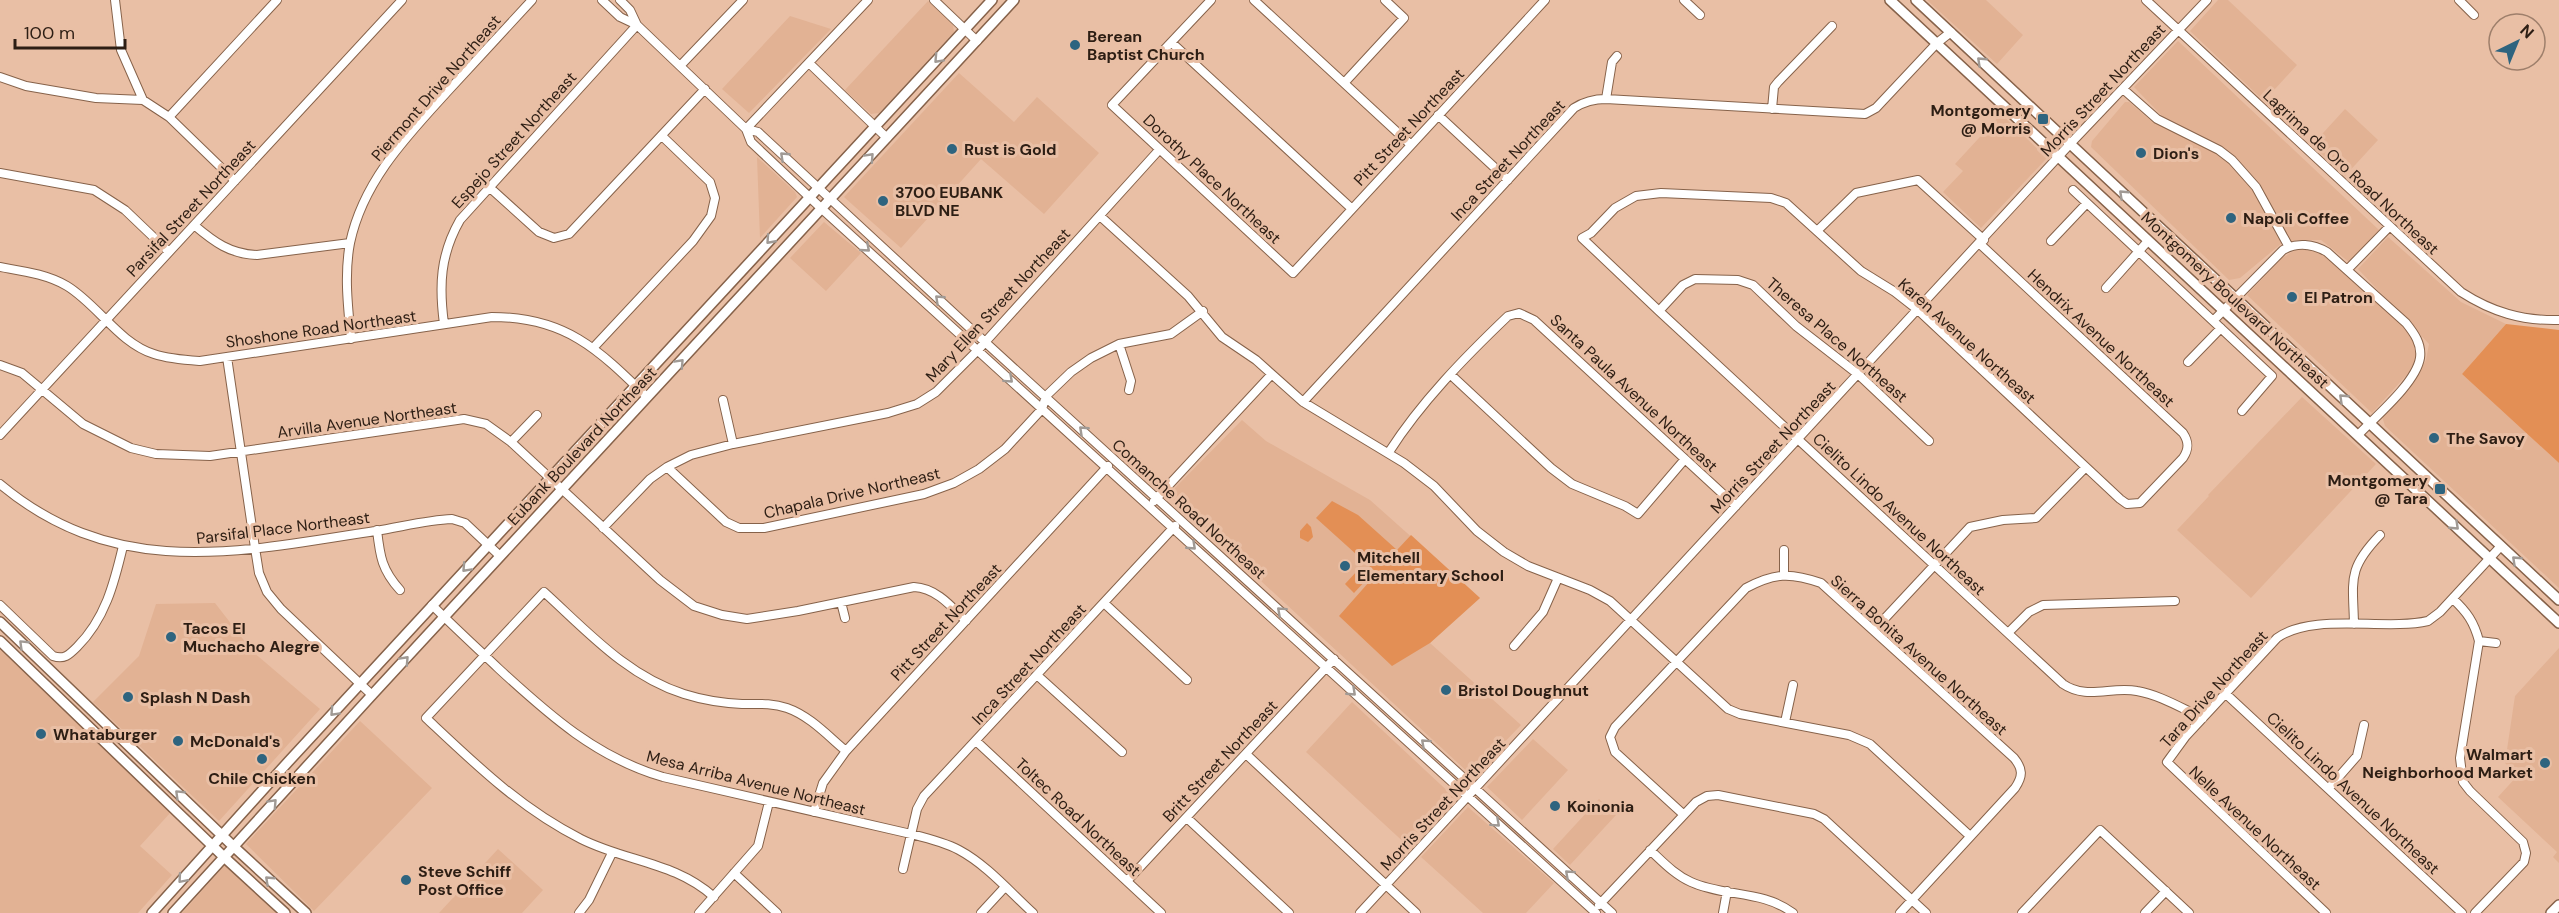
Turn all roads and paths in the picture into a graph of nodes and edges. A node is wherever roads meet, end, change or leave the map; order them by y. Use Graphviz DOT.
graph roads {
  1 [pos="115,0"];
  2 [pos="277,0"];
  3 [pos="402,0"];
  4 [pos="532,0"];
  5 [pos="602,0"];
  6 [pos="620,0"];
  7 [pos="743,0"];
  8 [pos="868,0"];
  9 [pos="934,0"];
  10 [pos="992,0"];
  11 [pos="1014,0"];
  12 [pos="1211,0"];
  13 [pos="1254,0"];
  14 [pos="1385,0"];
  15 [pos="1545,0"];
  16 [pos="1684,0"];
  17 [pos="1890,0"];
  18 [pos="1916,0"];
  19 [pos="2146,0"];
  20 [pos="2207,0"];
  21 [pos="2459,0"];
  22 [pos="1700,15"];
  23 [pos="2474,15"];
  24 [pos="637,25"];
  25 [pos="1832,27"];
  26 [pos="965,30"];
  27 [pos="2179,30"];
  28 [pos="1951,32"];
  29 [pos="977,41"];
  30 [pos="1172,43"];
  31 [pos="1937,43"];
  32 [pos="1617,56"];
  33 [pos="809,63"];
  34 [pos="680,66"];
  35 [pos="0,76"];
  36 [pos="1345,82"];
  37 [pos="705,89"];
  38 [pos="2123,89"];
  39 [pos="1606,99"];
  40 [pos="143,100"];
  41 [pos="1772,109"];
  42 [pos="1438,115"];
  43 [pos="169,117"];
  44 [pos="875,128"];
  45 [pos="746,129"];
  46 [pos="662,136"];
  47 [pos="886,138"];
  48 [pos="1410,144"];
  49 [pos="2070,144"];
  50 [pos="1159,150"];
  51 [pos="2058,157"];
  52 [pos="0,173"];
  53 [pos="1508,180"];
  54 [pos="234,181"];
  55 [pos="488,186"];
  56 [pos="818,188"];
  57 [pos="2073,190"];
  58 [pos="809,197"];
  59 [pos="830,200"];
  60 [pos="2087,203"];
  61 [pos="1351,208"];
  62 [pos="822,209"];
  63 [pos="1100,216"];
  64 [pos="194,225"];
  65 [pos="2389,227"];
  66 [pos="1818,230"];
  67 [pos="1582,238"];
  68 [pos="2051,241"];
  69 [pos="2148,241"];
  70 [pos="1982,242"];
  71 [pos="350,243"];
  72 [pos="2289,246"];
  73 [pos="169,252"];
  74 [pos="2139,252"];
  75 [pos="0,267"];
  76 [pos="2348,269"];
  77 [pos="1293,273"];
  78 [pos="2106,288"];
  79 [pos="2235,298"];
  80 [pos="1918,310"];
  81 [pos="1203,311"];
  82 [pos="2223,311"];
  83 [pos="1659,312"];
  84 [pos="107,319"];
  85 [pos="2559,320"];
  86 [pos="2213,321"];
  87 [pos="444,324"];
  88 [pos="2221,328"];
  89 [pos="351,339"];
  90 [pos="985,342"];
  91 [pos="1119,344"];
  92 [pos="594,347"];
  93 [pos="978,350"];
  94 [pos="227,357"];
  95 [pos="2188,363"];
  96 [pos="0,365"];
  97 [pos="1272,375"];
  98 [pos="1451,375"];
  99 [pos="1859,375"];
  100 [pos="636,387"];
  101 [pos="41,390"];
  102 [pos="1129,390"];
  103 [pos="1046,396"];
  104 [pos="647,397"];
  105 [pos="723,400"];
  106 [pos="1303,402"];
  107 [pos="1042,409"];
  108 [pos="2242,411"];
  109 [pos="537,415"];
  110 [pos="2370,423"];
  111 [pos="0,435"];
  112 [pos="2358,435"];
  113 [pos="1798,439"];
  114 [pos="1929,441"];
  115 [pos="511,442"];
  116 [pos="733,444"];
  117 [pos="239,452"];
  118 [pos="1389,452"];
  119 [pos="2184,458"];
  120 [pos="1685,459"];
  121 [pos="1114,460"];
  122 [pos="667,467"];
  123 [pos="2086,467"];
  124 [pos="1106,468"];
  125 [pos="550,478"];
  126 [pos="0,484"];
  127 [pos="562,490"];
  128 [pos="1157,498"];
  129 [pos="1736,506"];
  130 [pos="1149,507"];
  131 [pos="1180,520"];
  132 [pos="603,528"];
  133 [pos="1173,528"];
  134 [pos="377,530"];
  135 [pos="2380,535"];
  136 [pos="488,544"];
  137 [pos="123,546"];
  138 [pos="2500,546"];
  139 [pos="255,548"];
  140 [pos="1784,550"];
  141 [pos="500,556"];
  142 [pos="2490,559"];
  143 [pos="1933,565"];
  144 [pos="1784,575"];
  145 [pos="1558,578"];
  146 [pos="400,590"];
  147 [pos="2453,599"];
  148 [pos="2559,600"];
  149 [pos="2175,601"];
  150 [pos="841,602"];
  151 [pos="1104,603"];
  152 [pos="0,605"];
  153 [pos="432,605"];
  154 [pos="445,618"];
  155 [pos="845,618"];
  156 [pos="966,621"];
  157 [pos="1631,621"];
  158 [pos="0,622"];
  159 [pos="2559,623"];
  160 [pos="2354,624"];
  161 [pos="1874,630"];
  162 [pos="2008,633"];
  163 [pos="0,640"];
  164 [pos="2479,641"];
  165 [pos="2496,643"];
  166 [pos="1514,646"];
  167 [pos="485,656"];
  168 [pos="1334,659"];
  169 [pos="1677,662"];
  170 [pos="1325,667"];
  171 [pos="1038,676"];
  172 [pos="1187,680"];
  173 [pos="360,684"];
  174 [pos="1793,685"];
  175 [pos="2226,693"];
  176 [pos="372,695"];
  177 [pos="2203,718"];
  178 [pos="1785,722"];
  179 [pos="2364,725"];
  180 [pos="976,741"];
  181 [pos="846,751"];
  182 [pos="1122,752"];
  183 [pos="1246,754"];
  184 [pos="2167,762"];
  185 [pos="2328,788"];
  186 [pos="1476,789"];
  187 [pos="1468,797"];
  188 [pos="770,802"];
  189 [pos="814,813"];
  190 [pos="1683,814"];
  191 [pos="1187,818"];
  192 [pos="910,834"];
  193 [pos="221,835"];
  194 [pos="1970,836"];
  195 [pos="211,845"];
  196 [pos="233,846"];
  197 [pos="1650,850"];
  198 [pos="612,853"];
  199 [pos="224,857"];
  200 [pos="903,869"];
  201 [pos="734,873"];
  202 [pos="1127,881"];
  203 [pos="1386,885"];
  204 [pos="1005,887"];
  205 [pos="1727,891"];
  206 [pos="2166,891"];
  207 [pos="714,897"];
  208 [pos="1912,900"];
  209 [pos="1601,903"];
  210 [pos="2559,905"];
  211 [pos="1594,912"];
  212 [pos="152,913"];
  213 [pos="173,913"];
  214 [pos="285,913"];
  215 [pos="306,913"];
  216 [pos="579,913"];
  217 [pos="699,913"];
  218 [pos="777,913"];
  219 [pos="981,913"];
  220 [pos="1033,913"];
  221 [pos="1161,913"];
  222 [pos="1289,913"];
  223 [pos="1360,913"];
  224 [pos="1416,913"];
  225 [pos="1612,913"];
  226 [pos="1723,913"];
  227 [pos="1793,913"];
  228 [pos="1900,913"];
  229 [pos="1926,913"];
  230 [pos="2022,913"];
  231 [pos="2145,913"];
  232 [pos="2189,913"];
  233 [pos="2326,913"];
  234 [pos="2462,913"];
  235 [pos="2475,913"];
  236 [pos="2552,913"];
  1 -- 40 [label="street"];
  2 -- 43 [label="street"];
  3 -- 54 [label="street, Parsifal Street Northeast"];
  4 -- 71 [label="street, Piermont Drive Northeast"];
  5 -- 24 [label="street, Comanche Road Northeast"];
  6 -- 24 [label="street, Comanche Road Northeast"];
  7 -- 34 [label="street"];
  8 -- 33 [label="street"];
  9 -- 26 [label="street"];
  10 -- 26 [label="main road, Eubank Boulevard Northeast"];
  11 -- 29 [label="main road, Eubank Boulevard Northeast"];
  12 -- 30 [label="street"];
  13 -- 36 [label="street"];
  14 -- 36 [label="street"];
  15 -- 42 [label="street, Pitt Street Northeast"];
  16 -- 22 [label="street"];
  17 -- 31 [label="main road, Montgomery Boulevard Northeast"];
  18 -- 28 [label="main road, Montgomery Boulevard Northeast"];
  19 -- 27 [label="street, Lagrima de Oro Road Northeast"];
  20 -- 27 [label="street, Morris Street Northeast"];
  21 -- 23 [label="street"];
  24 -- 34 [label="street, Comanche Road Northeast"];
  24 -- 55 [label="street, Espejo Street Northeast"];
  25 -- 41 [label="street"];
  26 -- 29 [label="street"];
  26 -- 44 [label="main road, Eubank Boulevard Northeast, one-way"];
  27 -- 38 [label="street, Morris Street Northeast"];
  27 -- 65 [label="street, Lagrima de Oro Road Northeast"];
  28 -- 31 [label="street, Inca Street Northeast"];
  49 -- 28 [label="main road, Montgomery Boulevard Northeast, one-way"];
  29 -- 47 [label="main road, Eubank Boulevard Northeast"];
  30 -- 50 [label="street, Dorothy Place Northeast"];
  30 -- 61 [label="street"];
  31 -- 41 [label="street, Inca Street Northeast"];
  31 -- 51 [label="main road, Montgomery Boulevard Northeast"];
  32 -- 39 [label="street"];
  33 -- 44 [label="street"];
  33 -- 45 [label="street"];
  34 -- 37 [label="street, Comanche Road Northeast"];
  35 -- 40 [label="street"];
  36 -- 48 [label="street"];
  37 -- 45 [label="street, Comanche Road Northeast"];
  37 -- 46 [label="street"];
  38 -- 49 [label="street, Morris Street Northeast"];
  38 -- 72 [label="street"];
  39 -- 41 [label="street, Inca Street Northeast"];
  39 -- 53 [label="street, Inca Street Northeast"];
  40 -- 43 [label="street"];
  42 -- 48 [label="street, Pitt Street Northeast"];
  42 -- 53 [label="street"];
  43 -- 54 [label="street"];
  44 -- 47 [label="street"];
  44 -- 56 [label="main road, Eubank Boulevard Northeast"];
  56 -- 45 [label="street, Comanche Road Northeast, one-way"];
  45 -- 58 [label="street, Comanche Road Northeast"];
  46 -- 55 [label="street"];
  46 -- 92 [label="street"];
  59 -- 47 [label="main road, Eubank Boulevard Northeast, one-way"];
  48 -- 61 [label="street, Pitt Street Northeast"];
  49 -- 51 [label="street, Morris Street Northeast"];
  79 -- 49 [label="main road, Montgomery Boulevard Northeast, one-way"];
  50 -- 63 [label="street, Mary Ellen Street Northeast"];
  50 -- 77 [label="street, Dorothy Place Northeast"];
  51 -- 69 [label="main road, Montgomery Boulevard Northeast"];
  51 -- 70 [label="street, Morris Street Northeast"];
  52 -- 73 [label="street"];
  53 -- 106 [label="street, Inca Street Northeast"];
  54 -- 64 [label="street, Parsifal Street Northeast"];
  55 -- 87 [label="street, Espejo Street Northeast"];
  56 -- 58 [label="main road, Eubank Boulevard Northeast"];
  56 -- 59 [label="street, Comanche Road Northeast"];
  57 -- 60 [label="street"];
  58 -- 62 [label="street, Comanche Road Northeast"];
  58 -- 100 [label="main road, Eubank Boulevard Northeast, one-way"];
  59 -- 62 [label="main road, Eubank Boulevard Northeast"];
  90 -- 59 [label="street, Comanche Road Northeast, one-way"];
  60 -- 68 [label="street"];
  60 -- 74 [label="street"];
  61 -- 77 [label="street, Pitt Street Northeast"];
  62 -- 93 [label="street, Comanche Road Northeast, one-way"];
  104 -- 62 [label="main road, Eubank Boulevard Northeast, one-way"];
  63 -- 81 [label="street"];
  63 -- 90 [label="street, Mary Ellen Street Northeast"];
  64 -- 71 [label="street"];
  64 -- 73 [label="street, Parsifal Street Northeast"];
  65 -- 76 [label="street"];
  65 -- 85 [label="street, Lagrima de Oro Road Northeast"];
  66 -- 67 [label="street, Karen Avenue Northeast"];
  66 -- 70 [label="street, Hendrix Avenue Northeast"];
  66 -- 80 [label="street, Karen Avenue Northeast"];
  67 -- 83 [label="street, Cielito Lindo Avenue Northeast"];
  69 -- 74 [label="street"];
  69 -- 82 [label="main road, Montgomery Boulevard Northeast"];
  70 -- 80 [label="street, Morris Street Northeast"];
  70 -- 119 [label="street, Hendrix Avenue Northeast"];
  71 -- 89 [label="street, Piermont Drive Northeast"];
  72 -- 76 [label="street"];
  72 -- 79 [label="street"];
  73 -- 84 [label="street, Parsifal Street Northeast"];
  74 -- 78 [label="street"];
  74 -- 86 [label="street"];
  75 -- 84 [label="street, Shoshone Road Northeast"];
  76 -- 110 [label="street"];
  79 -- 82 [label="street"];
  110 -- 79 [label="main road, Montgomery Boulevard Northeast, one-way"];
  80 -- 99 [label="street, Morris Street Northeast"];
  80 -- 123 [label="street, Karen Avenue Northeast"];
  81 -- 91 [label="street, Chapala Drive Northeast"];
  81 -- 97 [label="street"];
  82 -- 86 [label="street"];
  82 -- 112 [label="main road, Montgomery Boulevard Northeast"];
  83 -- 99 [label="street, Theresa Place Northeast"];
  83 -- 113 [label="street, Cielito Lindo Avenue Northeast"];
  84 -- 94 [label="street, Shoshone Road Northeast"];
  84 -- 101 [label="street, Parsifal Street Northeast"];
  86 -- 88 [label="street"];
  87 -- 89 [label="street, Shoshone Road Northeast"];
  87 -- 92 [label="street, Shoshone Road Northeast"];
  88 -- 95 [label="street"];
  88 -- 108 [label="street"];
  89 -- 94 [label="street, Shoshone Road Northeast"];
  90 -- 93 [label="street, Mary Ellen Street Northeast"];
  90 -- 103 [label="street, Comanche Road Northeast"];
  91 -- 102 [label="street"];
  91 -- 103 [label="street, Chapala Drive Northeast"];
  92 -- 100 [label="street, Shoshone Road Northeast"];
  93 -- 107 [label="street, Comanche Road Northeast, one-way"];
  93 -- 116 [label="street, Mary Ellen Street Northeast"];
  94 -- 117 [label="street"];
  96 -- 101 [label="street, Arvilla Avenue Northeast"];
  97 -- 106 [label="street"];
  97 -- 128 [label="street"];
  98 -- 118 [label="street"];
  98 -- 120 [label="street"];
  98 -- 120 [label="street, Santa Paula Avenue Northeast"];
  99 -- 113 [label="street, Morris Street Northeast"];
  99 -- 114 [label="street, Theresa Place Northeast"];
  100 -- 104 [label="street, Shoshone Road Northeast"];
  100 -- 125 [label="main road, Eubank Boulevard Northeast"];
  101 -- 111 [label="street, Parsifal Street Northeast"];
  101 -- 117 [label="street, Arvilla Avenue Northeast"];
  103 -- 107 [label="street, Chapala Drive Northeast"];
  121 -- 103 [label="street, Comanche Road Northeast, one-way"];
  104 -- 127 [label="main road, Eubank Boulevard Northeast"];
  105 -- 116 [label="street"];
  106 -- 118 [label="street"];
  107 -- 122 [label="street, Chapala Drive Northeast"];
  107 -- 124 [label="street, Comanche Road Northeast"];
  109 -- 115 [label="street"];
  110 -- 112 [label="street"];
  110 -- 138 [label="main road, Montgomery Boulevard Northeast"];
  112 -- 142 [label="main road, Montgomery Boulevard Northeast, one-way"];
  113 -- 129 [label="street, Morris Street Northeast"];
  113 -- 143 [label="street, Cielito Lindo Avenue Northeast"];
  115 -- 117 [label="street, Arvilla Avenue Northeast"];
  115 -- 125 [label="street, Arvilla Avenue Northeast"];
  116 -- 122 [label="street, Mary Ellen Street Northeast"];
  117 -- 139 [label="street"];
  118 -- 145 [label="street"];
  119 -- 123 [label="street, Karen Avenue Northeast"];
  120 -- 129 [label="street, Santa Paula Avenue Northeast"];
  121 -- 124 [label="street, Pitt Street Northeast"];
  121 -- 128 [label="street, Comanche Road Northeast"];
  122 -- 132 [label="street, Mary Ellen Street Northeast"];
  123 -- 143 [label="street"];
  124 -- 130 [label="street, Comanche Road Northeast"];
  124 -- 156 [label="street, Pitt Street Northeast"];
  125 -- 127 [label="street, Arvilla Avenue Northeast"];
  125 -- 136 [label="main road, Eubank Boulevard Northeast"];
  126 -- 137 [label="street, Parsifal Place Northeast"];
  127 -- 132 [label="street, Arvilla Avenue Northeast"];
  127 -- 141 [label="main road, Eubank Boulevard Northeast"];
  128 -- 130 [label="street"];
  128 -- 131 [label="street, Comanche Road Northeast"];
  129 -- 157 [label="street, Morris Street Northeast"];
  130 -- 133 [label="street, Comanche Road Northeast"];
  131 -- 133 [label="street, Inca Street Northeast"];
  168 -- 131 [label="street, Comanche Road Northeast, one-way"];
  132 -- 150 [label="street, Arvilla Avenue Northeast"];
  133 -- 151 [label="street, Inca Street Northeast"];
  133 -- 170 [label="street, Comanche Road Northeast, one-way"];
  134 -- 136 [label="street, Parsifal Place Northeast"];
  134 -- 139 [label="street, Parsifal Place Northeast"];
  134 -- 146 [label="street"];
  135 -- 160 [label="street"];
  136 -- 141 [label="street, Parsifal Place Northeast"];
  136 -- 153 [label="main road, Eubank Boulevard Northeast, one-way"];
  137 -- 139 [label="street, Parsifal Place Northeast"];
  137 -- 152 [label="street"];
  138 -- 142 [label="street, Tara Drive Northeast"];
  148 -- 138 [label="main road, Montgomery Boulevard Northeast, one-way"];
  139 -- 173 [label="street"];
  140 -- 144 [label="street"];
  141 -- 154 [label="main road, Eubank Boulevard Northeast"];
  142 -- 147 [label="street, Tara Drive Northeast"];
  142 -- 159 [label="main road, Montgomery Boulevard Northeast"];
  143 -- 161 [label="street"];
  143 -- 162 [label="street, Cielito Lindo Avenue Northeast"];
  144 -- 161 [label="street, Sierra Bonita Avenue Northeast"];
  144 -- 169 [label="street, Sierra Bonita Avenue Northeast"];
  145 -- 157 [label="street"];
  145 -- 166 [label="street"];
  147 -- 160 [label="street, Tara Drive Northeast"];
  147 -- 164 [label="street"];
  149 -- 162 [label="street"];
  150 -- 155 [label="street"];
  150 -- 156 [label="street, Arvilla Avenue Northeast"];
  151 -- 171 [label="street, Inca Street Northeast"];
  151 -- 172 [label="street"];
  153 -- 154 [label="street, Mesa Arriba Avenue Northeast"];
  153 -- 173 [label="main road, Eubank Boulevard Northeast"];
  154 -- 167 [label="street, Mesa Arriba Avenue Northeast"];
  176 -- 154 [label="main road, Eubank Boulevard Northeast, one-way"];
  156 -- 181 [label="street, Pitt Street Northeast"];
  157 -- 169 [label="street"];
  157 -- 186 [label="street, Morris Street Northeast"];
  193 -- 158 [label="main road, one-way"];
  160 -- 175 [label="street, Tara Drive Northeast"];
  161 -- 194 [label="street, Sierra Bonita Avenue Northeast"];
  162 -- 177 [label="street, Cielito Lindo Avenue Northeast"];
  163 -- 195 [label="main road"];
  164 -- 165 [label="street"];
  164 -- 235 [label="street"];
  167 -- 181 [label="street"];
  167 -- 188 [label="street, Mesa Arriba Avenue Northeast"];
  167 -- 198 [label="street"];
  168 -- 170 [label="street, Britt Street Northeast"];
  186 -- 168 [label="street, Comanche Road Northeast, one-way"];
  169 -- 178 [label="street"];
  169 -- 190 [label="street, Sierra Bonita Avenue Northeast"];
  170 -- 183 [label="street, Britt Street Northeast"];
  170 -- 187 [label="street, Comanche Road Northeast, one-way"];
  171 -- 180 [label="street, Inca Street Northeast"];
  171 -- 182 [label="street"];
  173 -- 176 [label="street"];
  173 -- 193 [label="main road, Eubank Boulevard Northeast, one-way"];
  174 -- 178 [label="street"];
  175 -- 177 [label="street, Tara Drive Northeast"];
  175 -- 185 [label="street, Cielito Lindo Avenue Northeast"];
  196 -- 176 [label="main road, Eubank Boulevard Northeast, one-way"];
  177 -- 184 [label="street, Tara Drive Northeast"];
  178 -- 194 [label="street"];
  179 -- 185 [label="street"];
  180 -- 192 [label="street, Inca Street Northeast"];
  180 -- 202 [label="street, Toltec Road Northeast"];
  181 -- 189 [label="street, Pitt Street Northeast"];
  183 -- 191 [label="street, Britt Street Northeast"];
  183 -- 203 [label="street"];
  184 -- 233 [label="street, Nelle Avenue Northeast"];
  185 -- 234 [label="street, Cielito Lindo Avenue Northeast"];
  186 -- 187 [label="street, Morris Street Northeast"];
  209 -- 186 [label="street, Comanche Road Northeast, one-way"];
  187 -- 203 [label="street, Morris Street Northeast"];
  187 -- 211 [label="street, Comanche Road Northeast, one-way"];
  188 -- 189 [label="street, Mesa Arriba Avenue Northeast"];
  188 -- 201 [label="street"];
  189 -- 192 [label="street, Mesa Arriba Avenue Northeast"];
  190 -- 197 [label="street"];
  190 -- 208 [label="street"];
  191 -- 202 [label="street, Britt Street Northeast"];
  191 -- 222 [label="street"];
  192 -- 200 [label="street, Inca Street Northeast"];
  192 -- 204 [label="street, Mesa Arriba Avenue Northeast"];
  193 -- 195 [label="main road, Eubank Boulevard Northeast"];
  193 -- 196 [label="main road"];
  194 -- 208 [label="street"];
  195 -- 199 [label="main road"];
  195 -- 212 [label="main road, Eubank Boulevard Northeast, one-way"];
  196 -- 199 [label="main road, Eubank Boulevard Northeast"];
  215 -- 196 [label="main road, one-way"];
  197 -- 205 [label="street"];
  197 -- 209 [label="street"];
  198 -- 207 [label="street"];
  198 -- 216 [label="street"];
  199 -- 213 [label="main road, Eubank Boulevard Northeast"];
  199 -- 214 [label="main road"];
  201 -- 207 [label="street"];
  201 -- 218 [label="street"];
  202 -- 221 [label="street, Toltec Road Northeast"];
  203 -- 223 [label="street, Morris Street Northeast"];
  203 -- 224 [label="street"];
  204 -- 219 [label="street"];
  204 -- 220 [label="street, Mesa Arriba Avenue Northeast"];
  205 -- 226 [label="street"];
  205 -- 227 [label="street"];
  206 -- 230 [label="street"];
  206 -- 231 [label="street"];
  206 -- 232 [label="street"];
  207 -- 217 [label="street"];
  208 -- 228 [label="street"];
  208 -- 229 [label="street"];
  209 -- 211 [label="street"];
  209 -- 225 [label="street, Comanche Road Northeast"];
  210 -- 236 [label="main road"];
}
